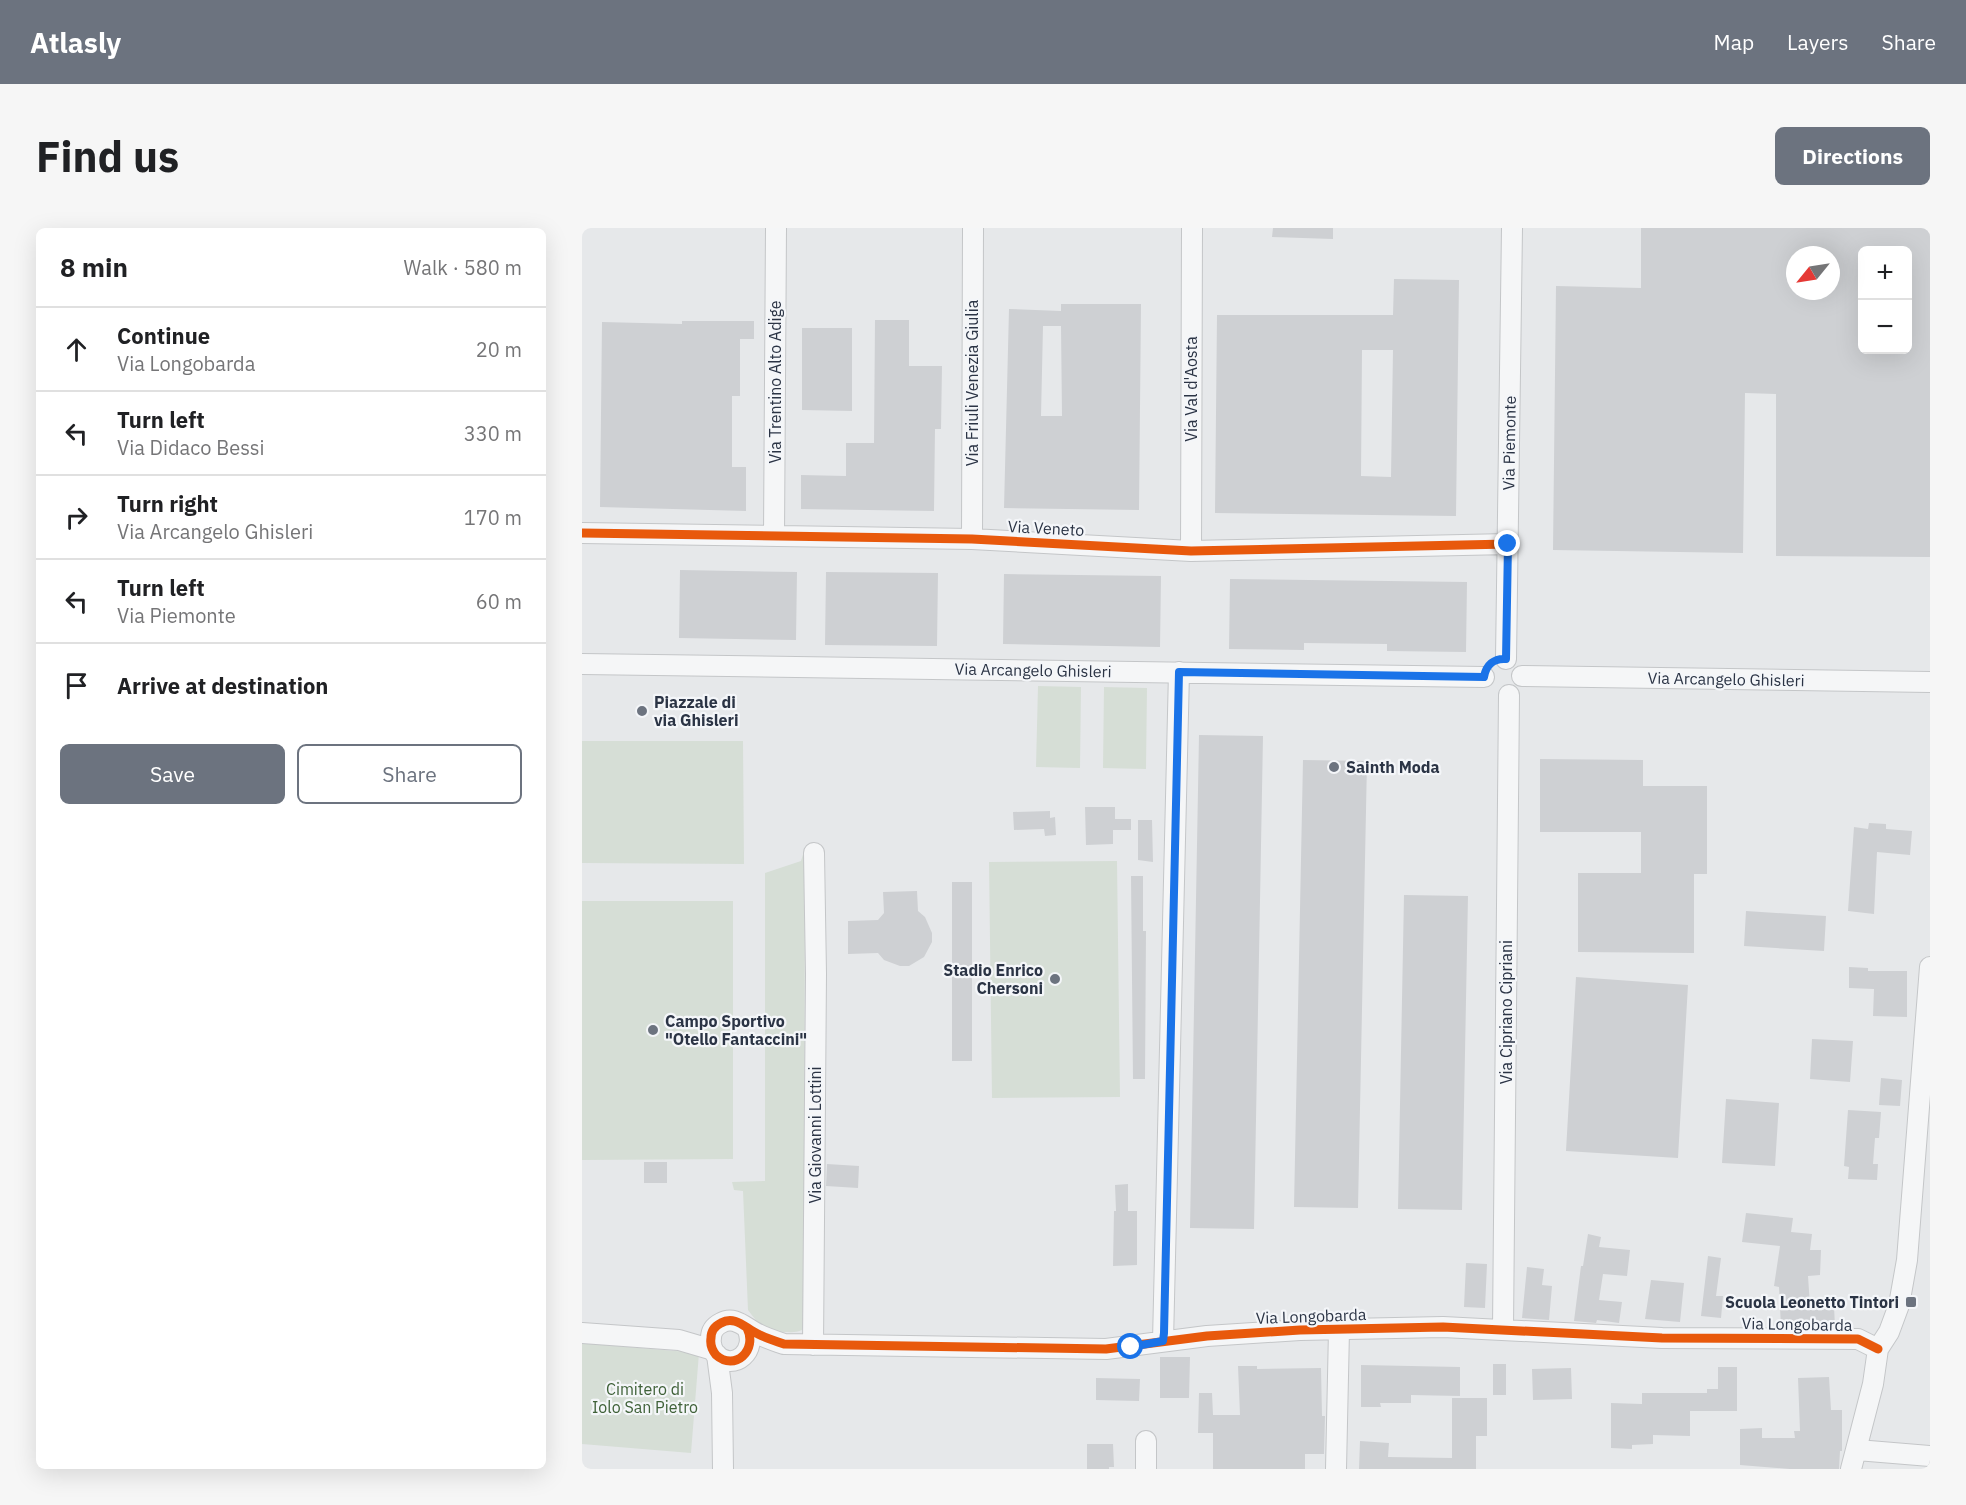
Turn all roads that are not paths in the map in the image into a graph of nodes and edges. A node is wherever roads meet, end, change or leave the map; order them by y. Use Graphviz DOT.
graph roads {
  1 [pos="776,228"];
  2 [pos="973,228"];
  3 [pos="1192,228"];
  4 [pos="1512,228"];
  5 [pos="582,533"];
  6 [pos="774,536"];
  7 [pos="972,539"];
  8 [pos="1508,544"];
  9 [pos="1191,551"];
  10 [pos="1506,659"];
  11 [pos="582,664"];
  12 [pos="1179,672"];
  13 [pos="1522,676"];
  14 [pos="1484,677"];
  15 [pos="1930,682"];
  16 [pos="1509,695"];
  17 [pos="814,854"];
  18 [pos="1930,967"];
  19 [pos="747,1328"];
  20 [pos="1503,1328"];
  21 [pos="1339,1329"];
  22 [pos="582,1333"];
  23 [pos="1163,1341"];
  24 [pos="784,1344"];
  25 [pos="714,1345"];
  26 [pos="813,1345"];
  27 [pos="1878,1349"];
  28 [pos="743,1356"];
  29 [pos="722,1393"];
  30 [pos="1146,1442"];
  31 [pos="1930,1456"];
  32 [pos="1854,1460"];
  33 [pos="723,1469"];
  34 [pos="1146,1469"];
  35 [pos="1336,1469"];
  1 -- 6 [label="street, Via Trentino Alto Adige"];
  2 -- 7 [label="street, Via Friuli Venezia Giulia"];
  3 -- 9 [label="street, Via Val d'Aosta"];
  4 -- 8 [label="street, Via Piemonte"];
  5 -- 6 [label="street, Via Veneto"];
  6 -- 7 [label="street, Via Veneto"];
  7 -- 9 [label="street, Via Veneto"];
  8 -- 9 [label="street, Via Veneto"];
  8 -- 10 [label="street, Via Piemonte"];
  10 -- 13 [label="street"];
  10 -- 14 [label="street"];
  11 -- 12 [label="street, Via Arcangelo Ghisleri"];
  12 -- 14 [label="street, Via Arcangelo Ghisleri"];
  12 -- 23 [label="street"];
  13 -- 15 [label="street, Via Arcangelo Ghisleri"];
  13 -- 16 [label="street"];
  14 -- 16 [label="street"];
  16 -- 20 [label="street, Via Cipriano Cipriani"];
  17 -- 26 [label="street, Via Giovanni Lottini"];
  18 -- 27 [label="street"];
  19 -- 24 [label="street, Via Longobarda"];
  19 -- 25 [label="street, Via Longobarda"];
  19 -- 28 [label="street"];
  20 -- 21 [label="street, Via Longobarda"];
  20 -- 27 [label="street, Via Longobarda"];
  21 -- 23 [label="street, Via Longobarda"];
  21 -- 35 [label="street"];
  22 -- 25 [label="street"];
  23 -- 26 [label="street, Via Longobarda"];
  24 -- 26 [label="street, Via Longobarda"];
  24 -- 28 [label="street, Via Longobarda"];
  25 -- 28 [label="street, Via Longobarda"];
  25 -- 29 [label="street"];
  27 -- 32 [label="street"];
  28 -- 29 [label="street"];
  29 -- 33 [label="street"];
  30 -- 34 [label="street"];
  31 -- 32 [label="street"];
}
